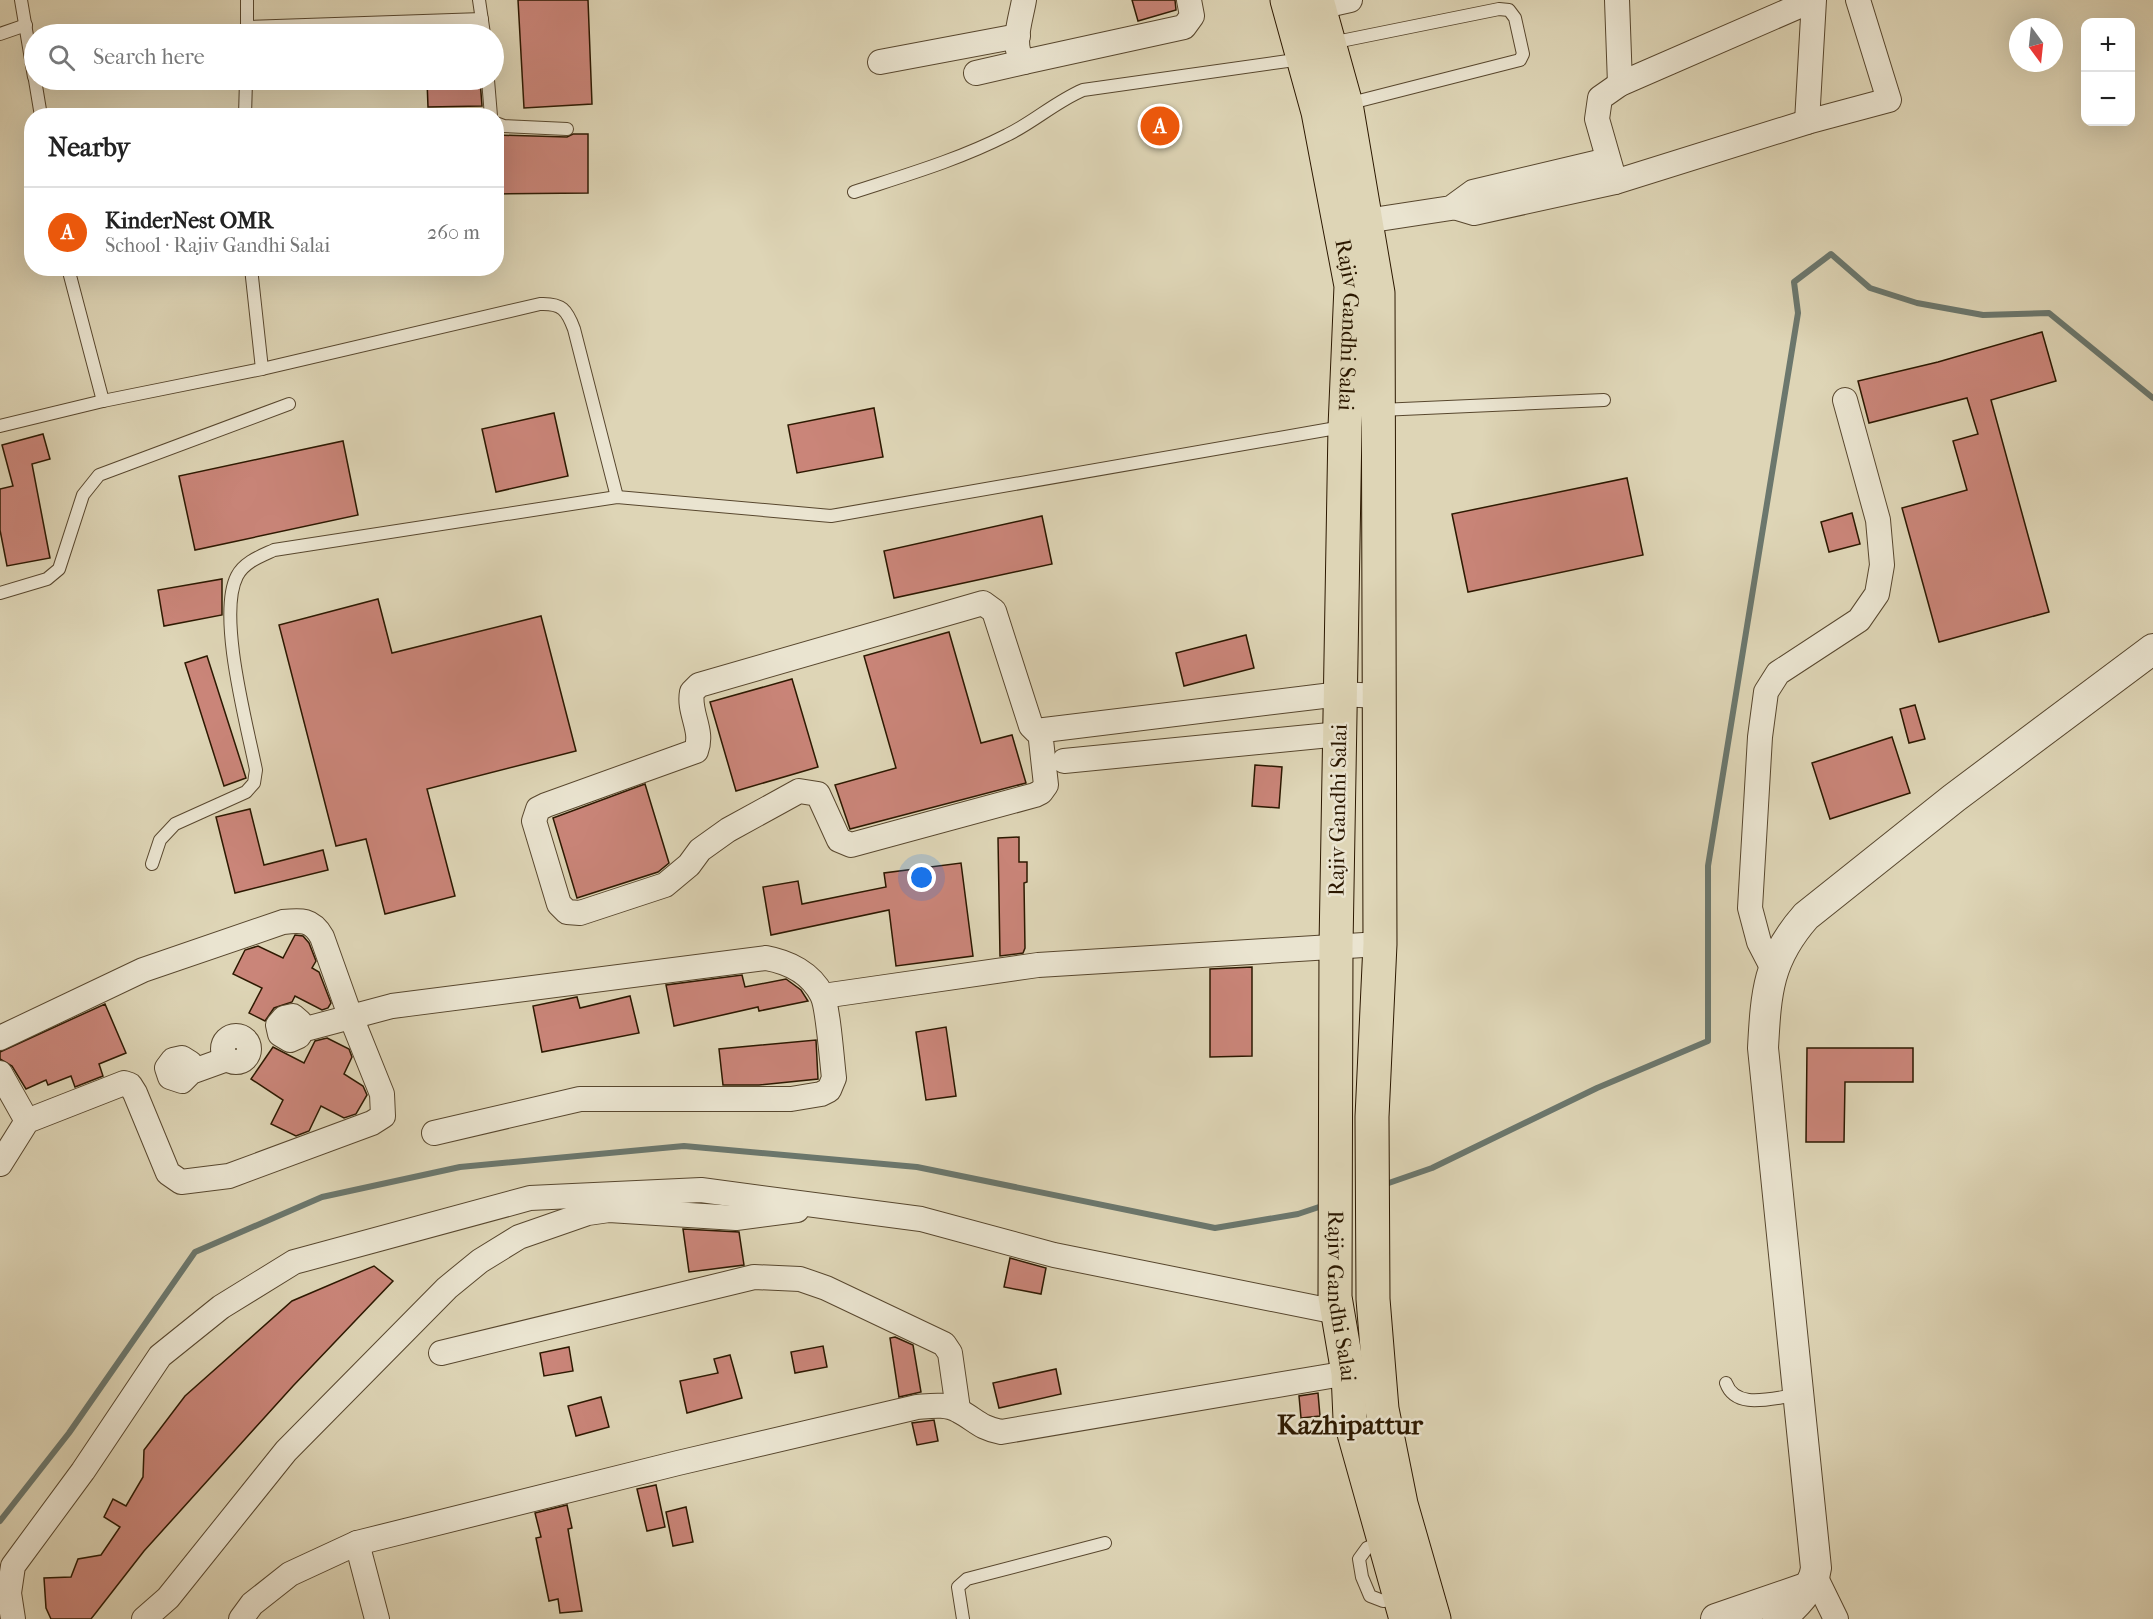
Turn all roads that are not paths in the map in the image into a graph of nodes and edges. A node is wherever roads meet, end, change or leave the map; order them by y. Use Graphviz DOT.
graph roads {
  1 [pos="21,0"];
  2 [pos="247,0"];
  3 [pos="479,0"];
  4 [pos="1024,0"];
  5 [pos="1189,0"];
  6 [pos="1287,0"];
  7 [pos="1617,0"];
  8 [pos="1813,0"];
  9 [pos="1857,0"];
  10 [pos="1329,2"];
  11 [pos="483,19"];
  12 [pos="26,24"];
  13 [pos="247,24"];
  14 [pos="385,24"];
  15 [pos="483,24"];
  16 [pos="24,26"];
  17 [pos="0,34"];
  18 [pos="1018,36"];
  19 [pos="1316,51"];
  20 [pos="880,62"];
  21 [pos="1024,62"];
  22 [pos="976,73"];
  23 [pos="1620,84"];
  24 [pos="37,90"];
  25 [pos="246,90"];
  26 [pos="489,90"];
  27 [pos="1346,104"];
  28 [pos="40,108"];
  29 [pos="245,108"];
  30 [pos="490,108"];
  31 [pos="1807,122"];
  32 [pos="504,126"];
  33 [pos="567,129"];
  34 [pos="1612,171"];
  35 [pos="854,192"];
  36 [pos="1366,221"];
  37 [pos="70,276"];
  38 [pos="252,276"];
  39 [pos="262,369"];
  40 [pos="1604,400"];
  41 [pos="1845,400"];
  42 [pos="104,401"];
  43 [pos="289,404"];
  44 [pos="1364,422"];
  45 [pos="0,426"];
  46 [pos="616,497"];
  47 [pos="0,593"];
  48 [pos="2153,649"];
  49 [pos="1340,694"];
  50 [pos="1379,696"];
  51 [pos="1040,731"];
  52 [pos="1340,734"];
  53 [pos="1064,761"];
  54 [pos="152,864"];
  55 [pos="1380,944"];
  56 [pos="1336,946"];
  57 [pos="1773,969"];
  58 [pos="823,996"];
  59 [pos="349,1012"];
  60 [pos="0,1038"];
  61 [pos="0,1073"];
  62 [pos="130,1088"];
  63 [pos="27,1121"];
  64 [pos="434,1133"];
  65 [pos="0,1164"];
  66 [pos="820,1208"];
  67 [pos="1336,1304"];
  68 [pos="441,1353"];
  69 [pos="1348,1373"];
  70 [pos="1726,1383"];
  71 [pos="1799,1395"];
  72 [pos="958,1409"];
  73 [pos="1105,1543"];
  74 [pos="357,1544"];
  75 [pos="1810,1582"];
  76 [pos="1403,1609"];
  77 [pos="13,1619"];
  78 [pos="144,1619"];
  79 [pos="241,1619"];
  80 [pos="377,1619"];
  81 [pos="963,1619"];
  82 [pos="1434,1619"];
  83 [pos="1716,1619"];
  84 [pos="1778,1619"];
  85 [pos="1836,1619"];
  1 -- 12 [label="lane"];
  2 -- 13 [label="lane"];
  3 -- 11 [label="lane"];
  4 -- 18 [label="street"];
  5 -- 21 [label="street"];
  6 -- 19 [label="main road, Rajiv Gandhi Salai"];
  7 -- 23 [label="street"];
  8 -- 23 [label="street"];
  8 -- 31 [label="street"];
  9 -- 31 [label="street"];
  10 -- 19 [label="main road, Rajiv Gandhi Salai"];
  11 -- 14 [label="lane"];
  11 -- 15 [label="lane"];
  16 -- 17 [label="lane"];
  18 -- 20 [label="street"];
  18 -- 21 [label="street"];
  19 -- 27 [label="main road, Rajiv Gandhi Salai"];
  19 -- 27 [label="lane"];
  19 -- 35 [label="lane"];
  19 -- 44 [label="main road, Rajiv Gandhi Salai"];
  21 -- 22 [label="street"];
  23 -- 34 [label="street"];
  24 -- 28 [label="lane"];
  25 -- 29 [label="lane"];
  26 -- 30 [label="lane"];
  27 -- 36 [label="main road, Rajiv Gandhi Salai"];
  31 -- 34 [label="street"];
  32 -- 33 [label="lane"];
  34 -- 36 [label="street"];
  36 -- 44 [label="main road, Rajiv Gandhi Salai"];
  37 -- 42 [label="lane"];
  38 -- 39 [label="lane"];
  39 -- 42 [label="lane"];
  39 -- 46 [label="lane"];
  40 -- 44 [label="lane"];
  41 -- 57 [label="street"];
  42 -- 45 [label="lane"];
  43 -- 47 [label="lane"];
  44 -- 46 [label="lane"];
  44 -- 49 [label="main road, Rajiv Gandhi Salai"];
  44 -- 50 [label="main road, Rajiv Gandhi Salai"];
  46 -- 54 [label="lane"];
  48 -- 57 [label="street"];
  49 -- 50 [label="street"];
  49 -- 51 [label="street"];
  49 -- 52 [label="main road, Rajiv Gandhi Salai"];
  50 -- 55 [label="main road, Rajiv Gandhi Salai"];
  51 -- 51 [label="street"];
  52 -- 53 [label="street"];
  52 -- 56 [label="main road, Rajiv Gandhi Salai"];
  55 -- 56 [label="street"];
  55 -- 82 [label="main road, Rajiv Gandhi Salai"];
  56 -- 58 [label="street"];
  56 -- 67 [label="main road, Rajiv Gandhi Salai"];
  57 -- 71 [label="street"];
  58 -- 59 [label="street"];
  58 -- 64 [label="street"];
  59 -- 60 [label="street"];
  59 -- 62 [label="street"];
  59 -- 62 [label="street"];
  61 -- 63 [label="street"];
  62 -- 63 [label="street"];
  63 -- 65 [label="street"];
  66 -- 67 [label="street"];
  66 -- 77 [label="street"];
  66 -- 78 [label="street"];
  67 -- 69 [label="main road, Rajiv Gandhi Salai"];
  68 -- 72 [label="street"];
  69 -- 72 [label="street"];
  69 -- 76 [label="main road, Rajiv Gandhi Salai"];
  70 -- 71 [label="lane"];
  71 -- 75 [label="street"];
  72 -- 74 [label="street"];
  73 -- 81 [label="lane"];
  74 -- 79 [label="street"];
  74 -- 80 [label="street"];
  75 -- 83 [label="street"];
  75 -- 84 [label="street"];
  75 -- 85 [label="street"];
}
